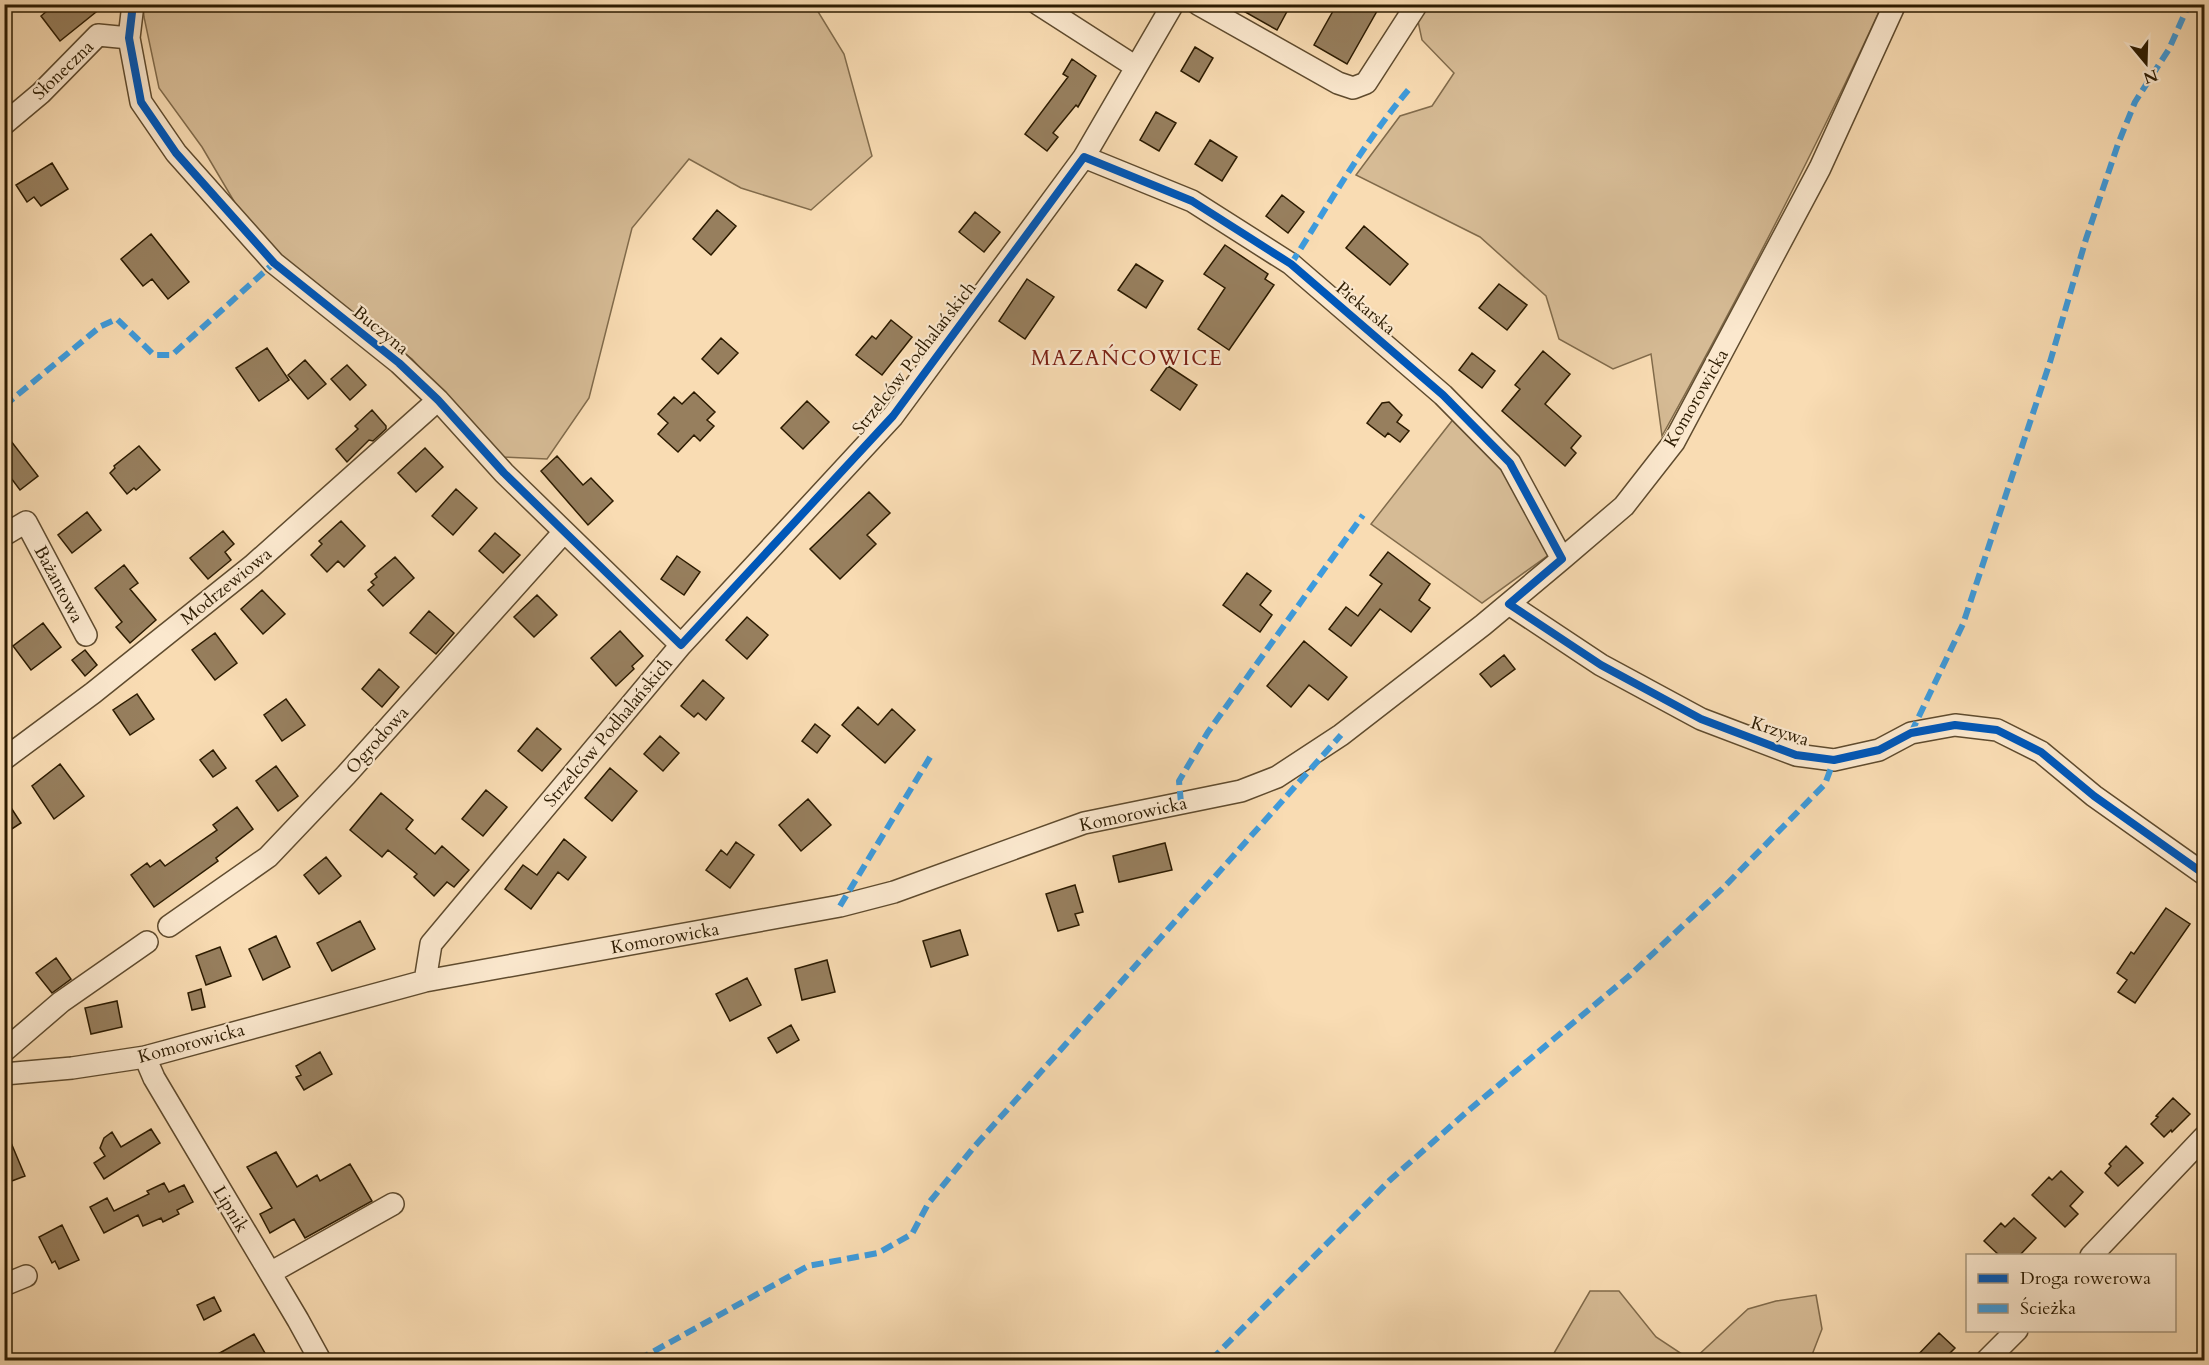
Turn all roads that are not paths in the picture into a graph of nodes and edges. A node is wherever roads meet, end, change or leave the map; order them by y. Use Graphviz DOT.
graph roads {
  1 [pos="133,4"];
  2 [pos="1038,4"];
  3 [pos="1173,4"];
  4 [pos="1198,4"];
  5 [pos="1417,4"];
  6 [pos="1895,4"];
  7 [pos="129,39"];
  8 [pos="1136,67"];
  9 [pos="4,124"];
  10 [pos="1084,157"];
  11 [pos="438,400"];
  12 [pos="564,532"];
  13 [pos="4,535"];
  14 [pos="1562,560"];
  15 [pos="1509,604"];
  16 [pos="86,635"];
  17 [pos="681,645"];
  18 [pos="4,759"];
  19 [pos="2205,874"];
  20 [pos="169,926"];
  21 [pos="147,942"];
  22 [pos="425,981"];
  23 [pos="4,1051"];
  24 [pos="145,1057"];
  25 [pos="4,1074"];
  26 [pos="2205,1137"];
  27 [pos="393,1204"];
  28 [pos="2093,1254"];
  29 [pos="270,1273"];
  30 [pos="26,1276"];
  31 [pos="4,1285"];
  32 [pos="2015,1332"];
  33 [pos="320,1360"];
  34 [pos="1987,1360"];
  1 -- 7 [label="street, Buczyna"];
  2 -- 8 [label="street"];
  3 -- 8 [label="street, Strzelców Podhalańskich"];
  4 -- 5 [label="street"];
  6 -- 14 [label="street, Komorowicka"];
  7 -- 9 [label="street, Słoneczna"];
  7 -- 11 [label="street, Buczyna"];
  8 -- 10 [label="street, Strzelców Podhalańskich"];
  10 -- 14 [label="street, Piekarska"];
  10 -- 17 [label="street, Strzelców Podhalańskich"];
  11 -- 12 [label="street, Buczyna"];
  11 -- 18 [label="street, Modrzewiowa"];
  12 -- 17 [label="street, Buczyna"];
  12 -- 20 [label="street, Ogrodowa"];
  13 -- 16 [label="street, Bażantowa"];
  14 -- 15 [label="street, Komorowicka"];
  15 -- 19 [label="street, Krzywa"];
  15 -- 22 [label="street, Komorowicka"];
  17 -- 22 [label="street, Strzelców Podhalańskich"];
  21 -- 23 [label="street"];
  22 -- 24 [label="street, Komorowicka"];
  24 -- 25 [label="street, Komorowicka"];
  24 -- 29 [label="street, Lipnik"];
  26 -- 28 [label="street"];
  27 -- 29 [label="street"];
  29 -- 33 [label="street, Lipnik"];
  30 -- 31 [label="street"];
  32 -- 34 [label="street"];
}
